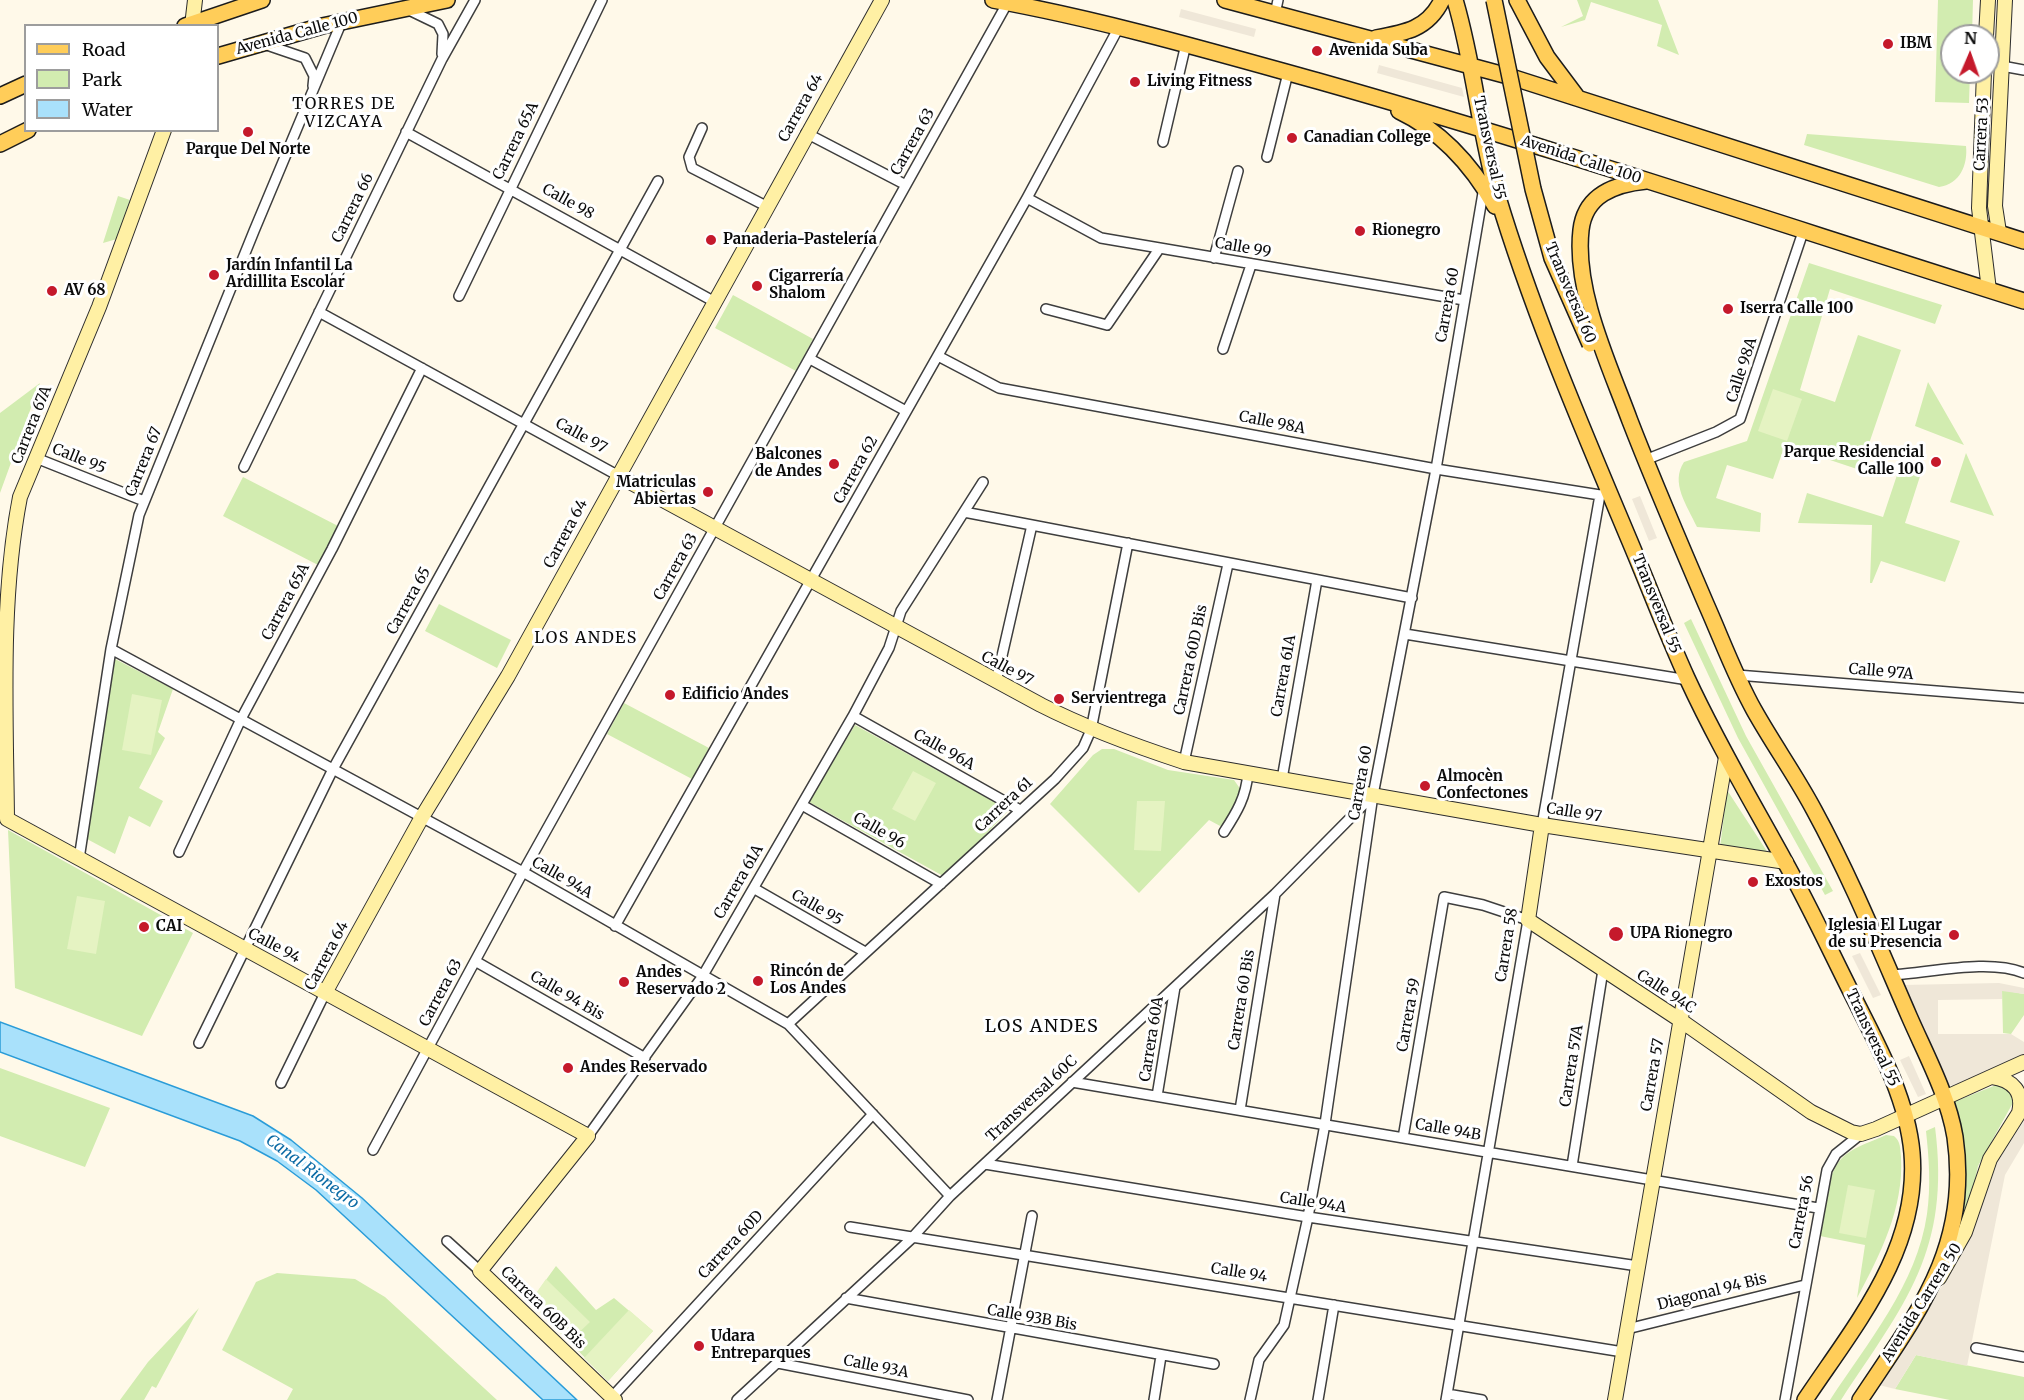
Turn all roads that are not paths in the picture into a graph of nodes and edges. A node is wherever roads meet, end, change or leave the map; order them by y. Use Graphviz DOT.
graph roads {
  1 [pos="195,0"];
  2 [pos="447,0"];
  3 [pos="475,0"];
  4 [pos="602,0"];
  5 [pos="882,0"];
  6 [pos="1226,0"];
  7 [pos="1442,0"];
  8 [pos="1455,0"];
  9 [pos="1494,0"];
  10 [pos="1517,0"];
  11 [pos="1988,0"];
  12 [pos="2005,0"];
  13 [pos="1003,1"];
  14 [pos="249,2"];
  15 [pos="1277,7"];
  16 [pos="404,8"];
  17 [pos="342,21"];
  18 [pos="190,24"];
  19 [pos="193,24"];
  20 [pos="1987,24"];
  21 [pos="1119,27"];
  22 [pos="1369,40"];
  23 [pos="261,43"];
  24 [pos="1186,44"];
  25 [pos="219,56"];
  26 [pos="442,59"];
  27 [pos="1472,65"];
  28 [pos="2002,66"];
  29 [pos="2024,70"];
  30 [pos="1288,73"];
  31 [pos="1984,84"];
  32 [pos="24,85"];
  33 [pos="1361,93"];
  34 [pos="0,96"];
  35 [pos="311,97"];
  36 [pos="1577,97"];
  37 [pos="702,128"];
  38 [pos="1482,129"];
  39 [pos="24,132"];
  40 [pos="163,132"];
  41 [pos="406,132"];
  42 [pos="806,133"];
  43 [pos="1163,142"];
  44 [pos="0,144"];
  45 [pos="1267,157"];
  46 [pos="1489,164"];
  47 [pos="1238,171"];
  48 [pos="658,181"];
  49 [pos="1646,181"];
  50 [pos="906,185"];
  51 [pos="1484,188"];
  52 [pos="510,189"];
  53 [pos="1027,198"];
  54 [pos="766,206"];
  55 [pos="1980,226"];
  56 [pos="1507,227"];
  57 [pos="1803,232"];
  58 [pos="1999,232"];
  59 [pos="2024,241"];
  60 [pos="1159,249"];
  61 [pos="620,250"];
  62 [pos="1214,258"];
  63 [pos="1251,265"];
  64 [pos="1989,290"];
  65 [pos="459,296"];
  66 [pos="1464,300"];
  67 [pos="713,301"];
  68 [pos="2024,301"];
  69 [pos="1046,309"];
  70 [pos="319,312"];
  71 [pos="1224,349"];
  72 [pos="938,356"];
  73 [pos="810,359"];
  74 [pos="422,368"];
  75 [pos="1611,369"];
  76 [pos="906,411"];
  77 [pos="524,424"];
  78 [pos="36,458"];
  79 [pos="1645,460"];
  80 [pos="244,467"];
  81 [pos="1436,469"];
  82 [pos="617,475"];
  83 [pos="983,482"];
  84 [pos="1605,493"];
  85 [pos="144,501"];
  86 [pos="964,512"];
  87 [pos="1032,525"];
  88 [pos="715,528"];
  89 [pos="1128,543"];
  90 [pos="4,550"];
  91 [pos="1228,564"];
  92 [pos="1317,579"];
  93 [pos="811,580"];
  94 [pos="2,595"];
  95 [pos="1412,598"];
  96 [pos="894,626"];
  97 [pos="1405,634"];
  98 [pos="111,649"];
  99 [pos="1571,661"];
  100 [pos="1737,675"];
  101 [pos="1688,680"];
  102 [pos="996,682"];
  103 [pos="2024,698"];
  104 [pos="853,716"];
  105 [pos="241,719"];
  106 [pos="1091,730"];
  107 [pos="1726,757"];
  108 [pos="1184,762"];
  109 [pos="333,769"];
  110 [pos="1248,773"];
  111 [pos="1282,779"];
  112 [pos="1373,795"];
  113 [pos="802,805"];
  114 [pos="1020,810"];
  115 [pos="422,817"];
  116 [pos="8,819"];
  117 [pos="1542,825"];
  118 [pos="1224,832"];
  119 [pos="1709,850"];
  120 [pos="179,852"];
  121 [pos="79,859"];
  122 [pos="1786,862"];
  123 [pos="523,872"];
  124 [pos="941,884"];
  125 [pos="755,889"];
  126 [pos="1275,894"];
  127 [pos="1444,897"];
  128 [pos="1528,920"];
  129 [pos="615,926"];
  130 [pos="245,949"];
  131 [pos="865,952"];
  132 [pos="475,961"];
  133 [pos="1603,970"];
  134 [pos="2024,973"];
  135 [pos="1891,975"];
  136 [pos="702,976"];
  137 [pos="1175,987"];
  138 [pos="326,992"];
  139 [pos="1680,1020"];
  140 [pos="788,1024"];
  141 [pos="199,1043"];
  142 [pos="429,1048"];
  143 [pos="645,1058"];
  144 [pos="2024,1062"];
  145 [pos="1992,1077"];
  146 [pos="1072,1082"];
  147 [pos="281,1083"];
  148 [pos="1157,1096"];
  149 [pos="1945,1098"];
  150 [pos="2021,1109"];
  151 [pos="1240,1110"];
  152 [pos="873,1114"];
  153 [pos="1906,1116"];
  154 [pos="1325,1124"];
  155 [pos="1861,1134"];
  156 [pos="588,1136"];
  157 [pos="1403,1138"];
  158 [pos="373,1150"];
  159 [pos="1489,1152"];
  160 [pos="985,1164"];
  161 [pos="1572,1166"];
  162 [pos="1653,1180"];
  163 [pos="950,1196"];
  164 [pos="1818,1208"];
  165 [pos="1032,1216"];
  166 [pos="1308,1217"];
  167 [pos="850,1227"];
  168 [pos="911,1239"];
  169 [pos="447,1240"];
  170 [pos="1473,1242"];
  171 [pos="1025,1257"];
  172 [pos="1638,1266"];
  173 [pos="480,1271"];
  174 [pos="1805,1285"];
  175 [pos="1931,1290"];
  176 [pos="1291,1297"];
  177 [pos="846,1298"];
  178 [pos="1334,1305"];
  179 [pos="1459,1325"];
  180 [pos="1011,1329"];
  181 [pos="1627,1329"];
  182 [pos="1976,1348"];
  183 [pos="1623,1352"];
  184 [pos="1161,1356"];
  185 [pos="2024,1357"];
  186 [pos="778,1363"];
  187 [pos="1214,1364"];
  188 [pos="1447,1397"];
  189 [pos="614,1398"];
  190 [pos="737,1400"];
  191 [pos="968,1400"];
  192 [pos="997,1400"];
  193 [pos="1154,1400"];
  194 [pos="1250,1400"];
  195 [pos="1318,1400"];
  196 [pos="1482,1400"];
  197 [pos="1615,1400"];
  198 [pos="1785,1400"];
  199 [pos="1805,1400"];
  200 [pos="1860,1400"];
  1 -- 18 [label="street"];
  2 -- 16 [label="main road, Avenida Calle 100"];
  3 -- 26 [label="street, Carrera 66"];
  4 -- 52 [label="street, Carrera 65A"];
  5 -- 42 [label="street, Carrera 64"];
  6 -- 15 [label="main road"];
  7 -- 22 [label="main road"];
  8 -- 27 [label="main road"];
  9 -- 75 [label="main road, Transversal 60, bridge"];
  10 -- 36 [label="main road"];
  11 -- 20 [label="street"];
  12 -- 28 [label="street, Carrera 53"];
  13 -- 21 [label="main road, Avenida Calle 100"];
  13 -- 50 [label="street, Carrera 63"];
  14 -- 19 [label="main road"];
  15 -- 22 [label="main road"];
  16 -- 17 [label="main road, Avenida Calle 100"];
  16 -- 26 [label="street, Carrera 66"];
  17 -- 23 [label="main road, Avenida Calle 100"];
  17 -- 35 [label="street, Carrera 67"];
  21 -- 24 [label="main road, Avenida Calle 100"];
  21 -- 53 [label="street, Carrera 62"];
  22 -- 27 [label="main road"];
  23 -- 25 [label="main road, Avenida Calle 100"];
  23 -- 35 [label="street, Carrera 67"];
  24 -- 30 [label="main road, Avenida Calle 100"];
  24 -- 43 [label="street"];
  26 -- 41 [label="street, Carrera 66"];
  27 -- 36 [label="main road"];
  27 -- 38 [label="main road, Transversal 55"];
  28 -- 29 [label="street"];
  28 -- 58 [label="street, Carrera 53"];
  30 -- 33 [label="main road, Avenida Calle 100"];
  30 -- 45 [label="street"];
  31 -- 55 [label="street, Carrera 53"];
  32 -- 34 [label="main road"];
  33 -- 38 [label="main road, Avenida Calle 100"];
  33 -- 51 [label="main road"];
  35 -- 85 [label="street, Carrera 67"];
  36 -- 55 [label="main road"];
  37 -- 54 [label="street"];
  38 -- 46 [label="main road, Transversal 55"];
  38 -- 49 [label="main road, Avenida Calle 100"];
  39 -- 44 [label="main road"];
  40 -- 78 [label="street, Carrera 67A"];
  41 -- 52 [label="street, Calle 98"];
  41 -- 70 [label="street, Carrera 66"];
  42 -- 50 [label="street"];
  42 -- 54 [label="street, Carrera 64"];
  46 -- 51 [label="street, Carrera 60"];
  46 -- 56 [label="main road, Transversal 55"];
  47 -- 62 [label="street"];
  48 -- 61 [label="street, Carrera 65"];
  49 -- 57 [label="main road, Avenida Calle 100"];
  49 -- 75 [label="main road"];
  50 -- 73 [label="street, Carrera 63"];
  51 -- 56 [label="main road"];
  51 -- 66 [label="street, Carrera 60"];
  52 -- 61 [label="street, Calle 98"];
  52 -- 65 [label="street, Carrera 65A"];
  53 -- 60 [label="street, Calle 99"];
  53 -- 72 [label="street, Carrera 62"];
  54 -- 67 [label="street, Carrera 64"];
  55 -- 58 [label="main road"];
  55 -- 64 [label="street, Carrera 53"];
  56 -- 84 [label="main road, Transversal 55"];
  57 -- 64 [label="main road, Avenida Calle 100"];
  57 -- 79 [label="street, Calle 98A"];
  58 -- 59 [label="main road"];
  60 -- 62 [label="street, Calle 99"];
  60 -- 69 [label="street"];
  61 -- 67 [label="street, Calle 98"];
  61 -- 77 [label="street, Carrera 65"];
  62 -- 63 [label="street, Calle 99"];
  63 -- 66 [label="street, Calle 99"];
  63 -- 71 [label="street"];
  64 -- 68 [label="main road, Avenida Calle 100"];
  66 -- 81 [label="street, Carrera 60"];
  67 -- 82 [label="street, Carrera 64"];
  70 -- 74 [label="street, Calle 97"];
  70 -- 80 [label="street, Carrera 66"];
  72 -- 76 [label="street, Carrera 62"];
  72 -- 81 [label="street, Calle 98A"];
  73 -- 76 [label="street"];
  73 -- 88 [label="street, Carrera 63"];
  74 -- 77 [label="street, Calle 97"];
  74 -- 105 [label="street, Carrera 65A"];
  75 -- 79 [label="main road"];
  76 -- 93 [label="street, Carrera 62"];
  77 -- 82 [label="street, Calle 97"];
  77 -- 109 [label="street, Carrera 65"];
  78 -- 85 [label="street, Calle 95"];
  78 -- 90 [label="street, Carrera 67A"];
  79 -- 100 [label="main road"];
  81 -- 84 [label="street, Calle 98A"];
  81 -- 95 [label="street, Carrera 60"];
  82 -- 88 [label="street, Calle 97"];
  82 -- 115 [label="street, Carrera 64"];
  83 -- 86 [label="street, Carrera 61A"];
  84 -- 99 [label="street, Carrera 58"];
  84 -- 101 [label="main road, Transversal 55"];
  85 -- 98 [label="street, Carrera 67"];
  86 -- 87 [label="street"];
  86 -- 96 [label="street, Carrera 61A"];
  87 -- 89 [label="street"];
  87 -- 102 [label="street"];
  88 -- 93 [label="street, Calle 97"];
  88 -- 123 [label="street, Carrera 63"];
  89 -- 91 [label="street"];
  89 -- 106 [label="street, Carrera 61"];
  90 -- 94 [label="street, Carrera 67A"];
  91 -- 92 [label="street"];
  91 -- 108 [label="street, Carrera 60D Bis"];
  92 -- 95 [label="street"];
  92 -- 111 [label="street, Carrera 61A"];
  93 -- 96 [label="street, Calle 97"];
  93 -- 129 [label="street, Carrera 62"];
  94 -- 116 [label="street, Carrera 67A"];
  95 -- 97 [label="street, Carrera 60"];
  96 -- 102 [label="street, Calle 97"];
  96 -- 104 [label="street, Carrera 61A"];
  97 -- 99 [label="street"];
  97 -- 112 [label="street, Carrera 60"];
  98 -- 105 [label="street, Calle 94A"];
  98 -- 121 [label="street, Carrera 67"];
  99 -- 101 [label="street"];
  99 -- 117 [label="street, Carrera 58"];
  100 -- 103 [label="street, Calle 97A"];
  100 -- 135 [label="main road"];
  101 -- 107 [label="main road, Transversal 55"];
  102 -- 106 [label="street, Calle 97"];
  104 -- 113 [label="street, Carrera 61A"];
  104 -- 114 [label="street, Calle 96A"];
  105 -- 109 [label="street, Calle 94A"];
  105 -- 120 [label="street, Carrera 65A"];
  106 -- 108 [label="street, Calle 97"];
  106 -- 114 [label="street, Carrera 61"];
  107 -- 119 [label="street, Carrera 57"];
  107 -- 122 [label="main road, Transversal 55"];
  108 -- 110 [label="street, Calle 97"];
  109 -- 115 [label="street, Calle 94A"];
  109 -- 130 [label="street, Carrera 65"];
  110 -- 111 [label="street, Calle 97"];
  110 -- 118 [label="street"];
  111 -- 112 [label="street, Calle 97"];
  112 -- 117 [label="street, Calle 97"];
  112 -- 126 [label="street, Transversal 60C"];
  112 -- 154 [label="street, Carrera 60"];
  113 -- 124 [label="street, Calle 96"];
  113 -- 125 [label="street, Carrera 61A"];
  114 -- 124 [label="street, Carrera 61"];
  115 -- 123 [label="street, Calle 94A"];
  115 -- 138 [label="street, Carrera 64"];
  116 -- 121 [label="street, Calle 94"];
  117 -- 119 [label="street, Calle 97"];
  117 -- 128 [label="street, Carrera 58"];
  119 -- 122 [label="street, Calle 97"];
  119 -- 139 [label="street, Carrera 57"];
  121 -- 130 [label="street, Calle 94"];
  122 -- 153 [label="main road, Transversal 55"];
  123 -- 129 [label="street, Calle 94A"];
  123 -- 132 [label="street, Carrera 63"];
  124 -- 131 [label="street, Carrera 61"];
  125 -- 131 [label="street, Calle 95"];
  125 -- 136 [label="street, Carrera 61A"];
  126 -- 137 [label="street, Transversal 60C"];
  126 -- 151 [label="street, Carrera 60 Bis"];
  127 -- 128 [label="street, Calle 94C"];
  127 -- 157 [label="street, Carrera 59"];
  128 -- 133 [label="street, Calle 94C"];
  128 -- 159 [label="street, Carrera 58"];
  129 -- 136 [label="street, Calle 94A"];
  130 -- 138 [label="street, Calle 94"];
  130 -- 141 [label="street, Carrera 65"];
  131 -- 140 [label="street, Carrera 61"];
  132 -- 142 [label="street, Carrera 63"];
  132 -- 143 [label="street, Calle 94 Bis"];
  133 -- 139 [label="street, Calle 94C"];
  133 -- 161 [label="street, Carrera 57A"];
  134 -- 135 [label="street"];
  135 -- 149 [label="main road"];
  136 -- 140 [label="street, Calle 94A"];
  136 -- 143 [label="street, Carrera 61A"];
  137 -- 146 [label="street, Transversal 60C"];
  137 -- 148 [label="street, Carrera 60A"];
  138 -- 142 [label="street, Calle 94"];
  138 -- 147 [label="street, Carrera 64"];
  139 -- 155 [label="street, Calle 94C"];
  139 -- 162 [label="street, Carrera 57"];
  140 -- 152 [label="street, Calle 94A"];
  142 -- 156 [label="street, Calle 94"];
  142 -- 158 [label="street, Carrera 63"];
  143 -- 156 [label="street, Carrera 61A"];
  144 -- 145 [label="street"];
  145 -- 149 [label="street"];
  145 -- 150 [label="street"];
  146 -- 148 [label="street, Calle 94B"];
  146 -- 160 [label="street, Transversal 60C"];
  148 -- 151 [label="street, Calle 94B"];
  149 -- 153 [label="street, Carrera 56"];
  149 -- 175 [label="main road"];
  150 -- 175 [label="street, Avenida Carrera 50"];
  151 -- 154 [label="street, Calle 94B"];
  152 -- 163 [label="street, Calle 94A"];
  152 -- 189 [label="street, Carrera 60D"];
  153 -- 155 [label="street, Carrera 56"];
  153 -- 199 [label="main road"];
  154 -- 157 [label="street, Calle 94B"];
  154 -- 166 [label="street, Carrera 60"];
  155 -- 164 [label="street, Carrera 56"];
  156 -- 173 [label="street, Carrera 61A"];
  157 -- 159 [label="street, Calle 94B"];
  159 -- 161 [label="street, Calle 94B"];
  159 -- 170 [label="street, Carrera 58"];
  160 -- 163 [label="street, Transversal 60C"];
  160 -- 166 [label="street, Calle 94A"];
  161 -- 162 [label="street, Calle 94B"];
  162 -- 164 [label="street, Calle 94B"];
  162 -- 172 [label="street, Carrera 57"];
  163 -- 168 [label="street, Transversal 60C"];
  164 -- 174 [label="street, Carrera 56"];
  165 -- 171 [label="street"];
  166 -- 170 [label="street, Calle 94A"];
  166 -- 176 [label="street, Carrera 60"];
  167 -- 168 [label="street, Calle 94"];
  168 -- 171 [label="street, Calle 94"];
  168 -- 177 [label="street, Transversal 60C"];
  169 -- 173 [label="street, Carrera 60B Bis"];
  170 -- 172 [label="street, Calle 94A"];
  170 -- 179 [label="street, Carrera 58"];
  171 -- 176 [label="street, Calle 94"];
  171 -- 180 [label="street"];
  172 -- 181 [label="street, Carrera 57"];
  173 -- 189 [label="street, Carrera 60B Bis"];
  174 -- 181 [label="street, Diagonal 94 Bis"];
  174 -- 198 [label="street, Carrera 56"];
  175 -- 200 [label="main road, Avenida Carrera 50"];
  176 -- 178 [label="street, Calle 94"];
  176 -- 194 [label="street, Carrera 60"];
  177 -- 180 [label="street, Calle 93B Bis"];
  177 -- 186 [label="street, Transversal 60C"];
  178 -- 179 [label="street, Calle 94"];
  178 -- 195 [label="street"];
  179 -- 183 [label="street, Calle 94"];
  179 -- 188 [label="street, Carrera 58"];
  180 -- 184 [label="street, Calle 93B Bis"];
  180 -- 192 [label="street"];
  181 -- 183 [label="street, Carrera 57"];
  182 -- 185 [label="street"];
  183 -- 197 [label="street, Carrera 57"];
  184 -- 187 [label="street, Calle 93B Bis"];
  184 -- 193 [label="street"];
  186 -- 190 [label="street, Transversal 60C"];
  186 -- 191 [label="street, Calle 93A"];
  188 -- 196 [label="street"];
}
